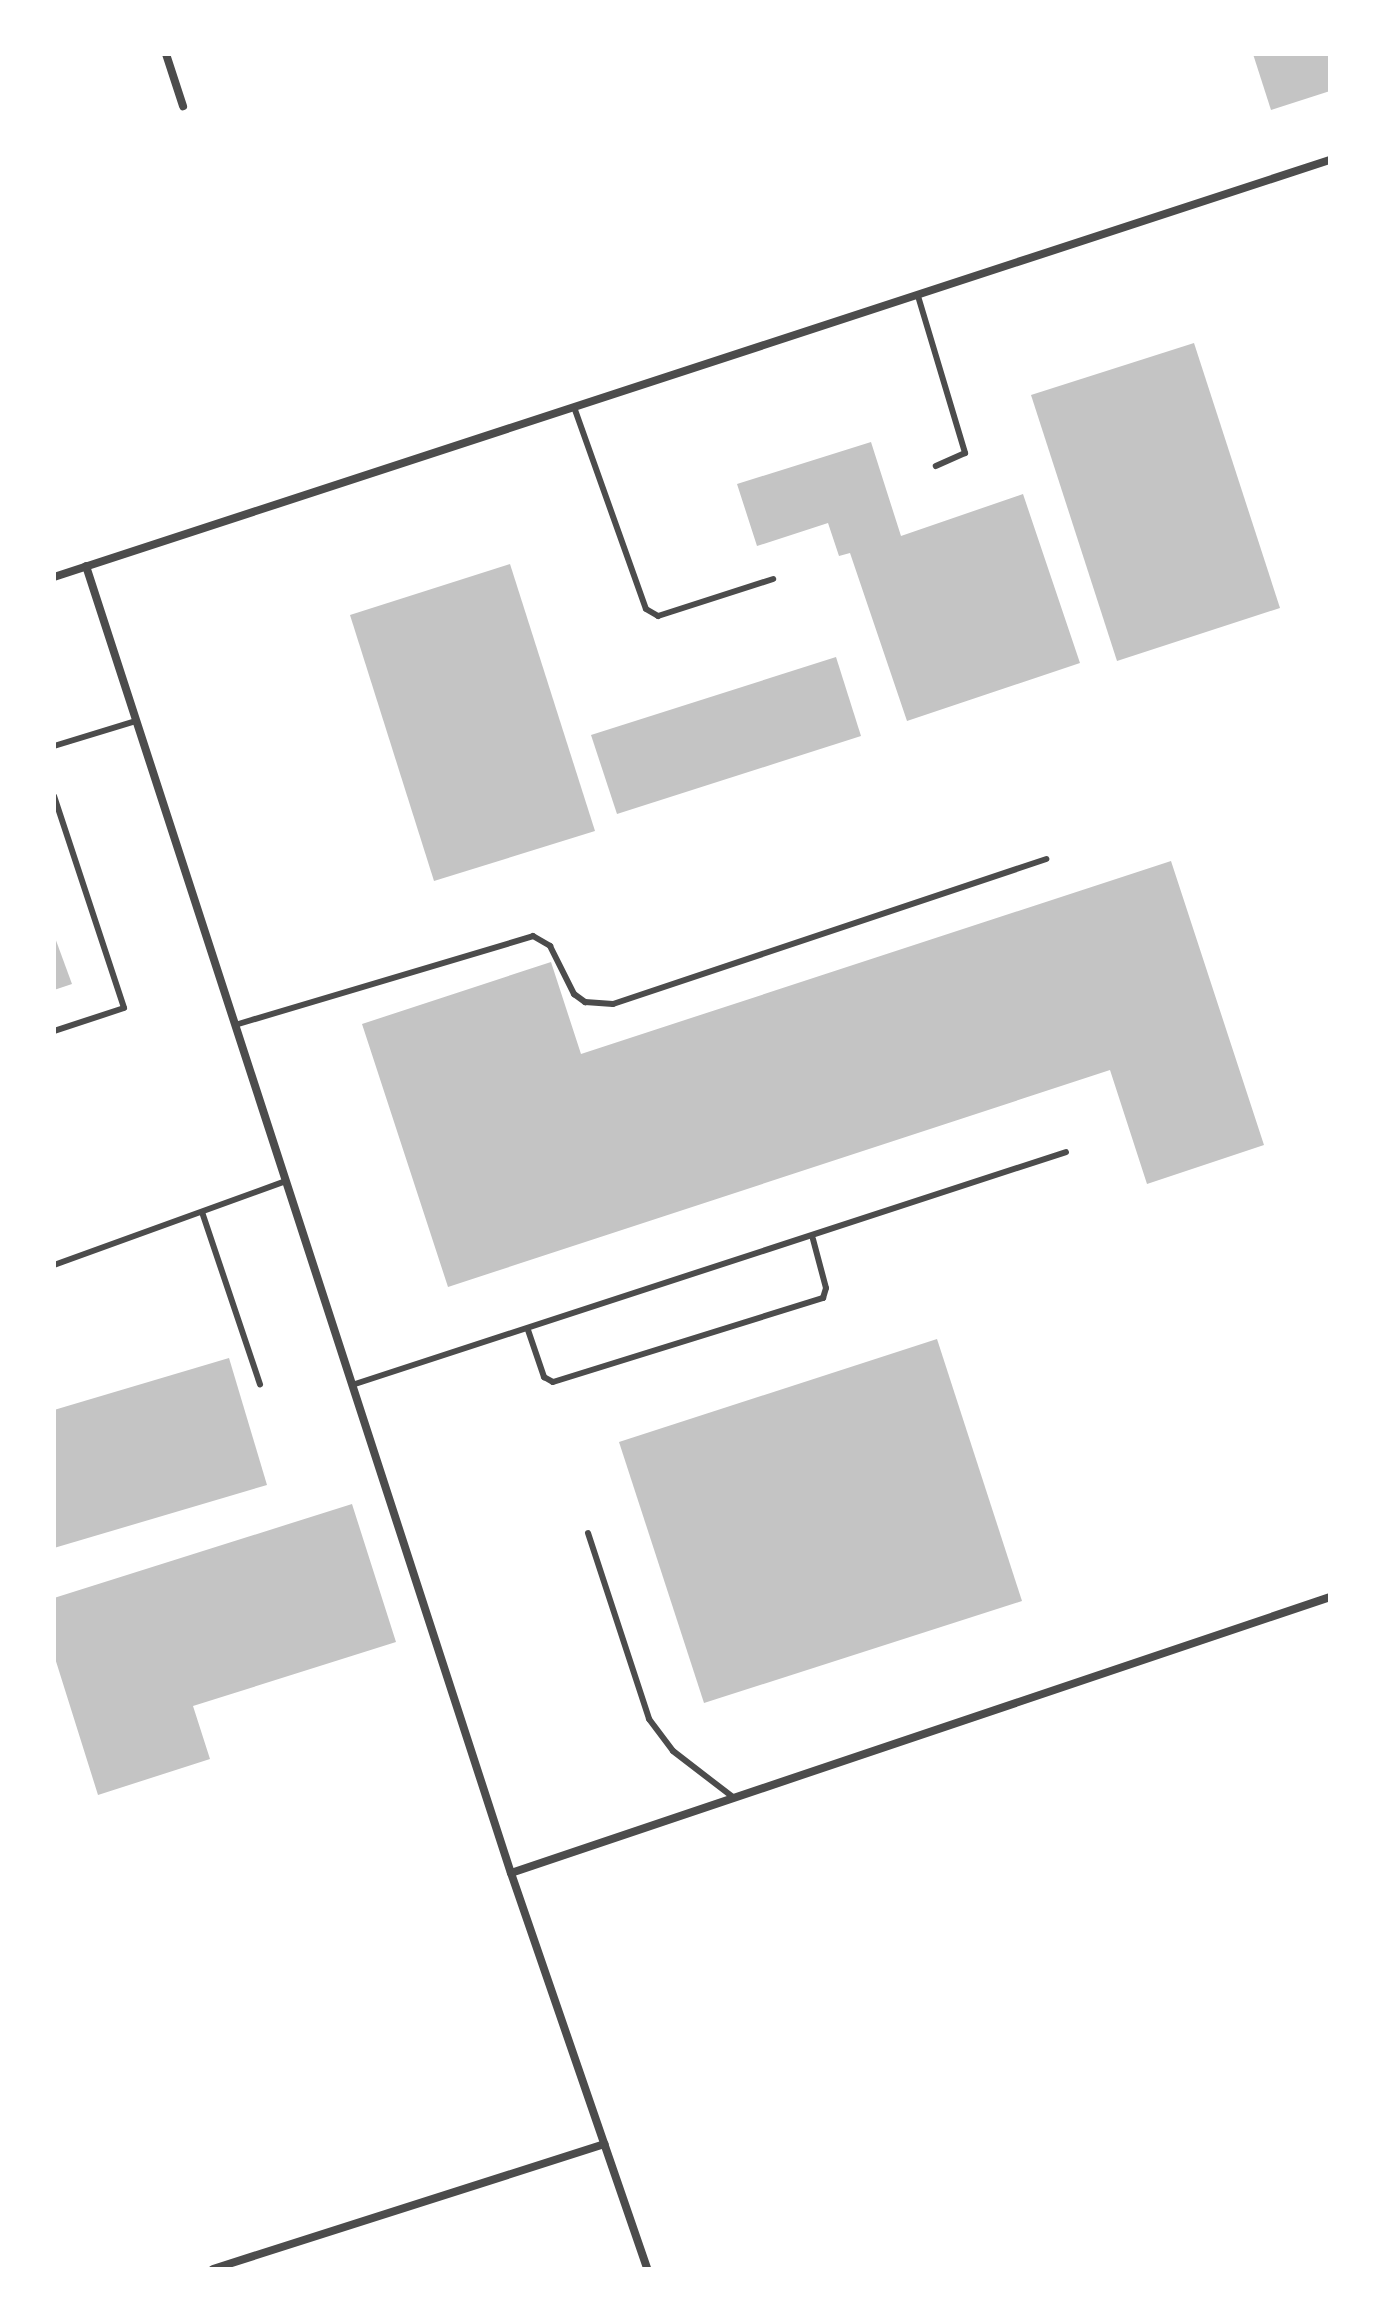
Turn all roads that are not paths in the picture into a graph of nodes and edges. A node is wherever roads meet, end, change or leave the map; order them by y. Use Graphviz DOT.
graph roads {
  1 [pos="166,54"];
  2 [pos="183,106"];
  3 [pos="1330,160"];
  4 [pos="918,296"];
  5 [pos="574,407"];
  6 [pos="936,466"];
  7 [pos="86,566"];
  8 [pos="54,577"];
  9 [pos="773,579"];
  10 [pos="136,721"];
  11 [pos="54,746"];
  12 [pos="54,796"];
  13 [pos="1046,859"];
  14 [pos="235,1025"];
  15 [pos="54,1031"];
  16 [pos="1066,1152"];
  17 [pos="286,1181"];
  18 [pos="202,1212"];
  19 [pos="813,1239"];
  20 [pos="54,1265"];
  21 [pos="528,1330"];
  22 [pos="260,1384"];
  23 [pos="352,1385"];
  24 [pos="588,1533"];
  25 [pos="1330,1597"];
  26 [pos="734,1798"];
  27 [pos="511,1873"];
  28 [pos="605,2144"];
  29 [pos="213,2269"];
  30 [pos="647,2269"];
  1 -- 2 [label="street"];
  3 -- 4 [label="street"];
  4 -- 5 [label="street"];
  4 -- 6 [label="lane"];
  5 -- 7 [label="street"];
  5 -- 9 [label="lane"];
  7 -- 8 [label="street"];
  7 -- 10 [label="street"];
  10 -- 11 [label="lane"];
  10 -- 14 [label="street"];
  12 -- 15 [label="lane"];
  13 -- 14 [label="lane"];
  14 -- 17 [label="street"];
  16 -- 19 [label="lane"];
  17 -- 18 [label="lane"];
  17 -- 23 [label="street"];
  18 -- 20 [label="lane"];
  18 -- 22 [label="lane"];
  19 -- 21 [label="lane"];
  19 -- 21 [label="lane"];
  21 -- 23 [label="lane"];
  23 -- 27 [label="street"];
  24 -- 26 [label="lane"];
  25 -- 26 [label="street"];
  26 -- 27 [label="street"];
  27 -- 28 [label="street"];
  28 -- 29 [label="street"];
  28 -- 30 [label="street"];
}
